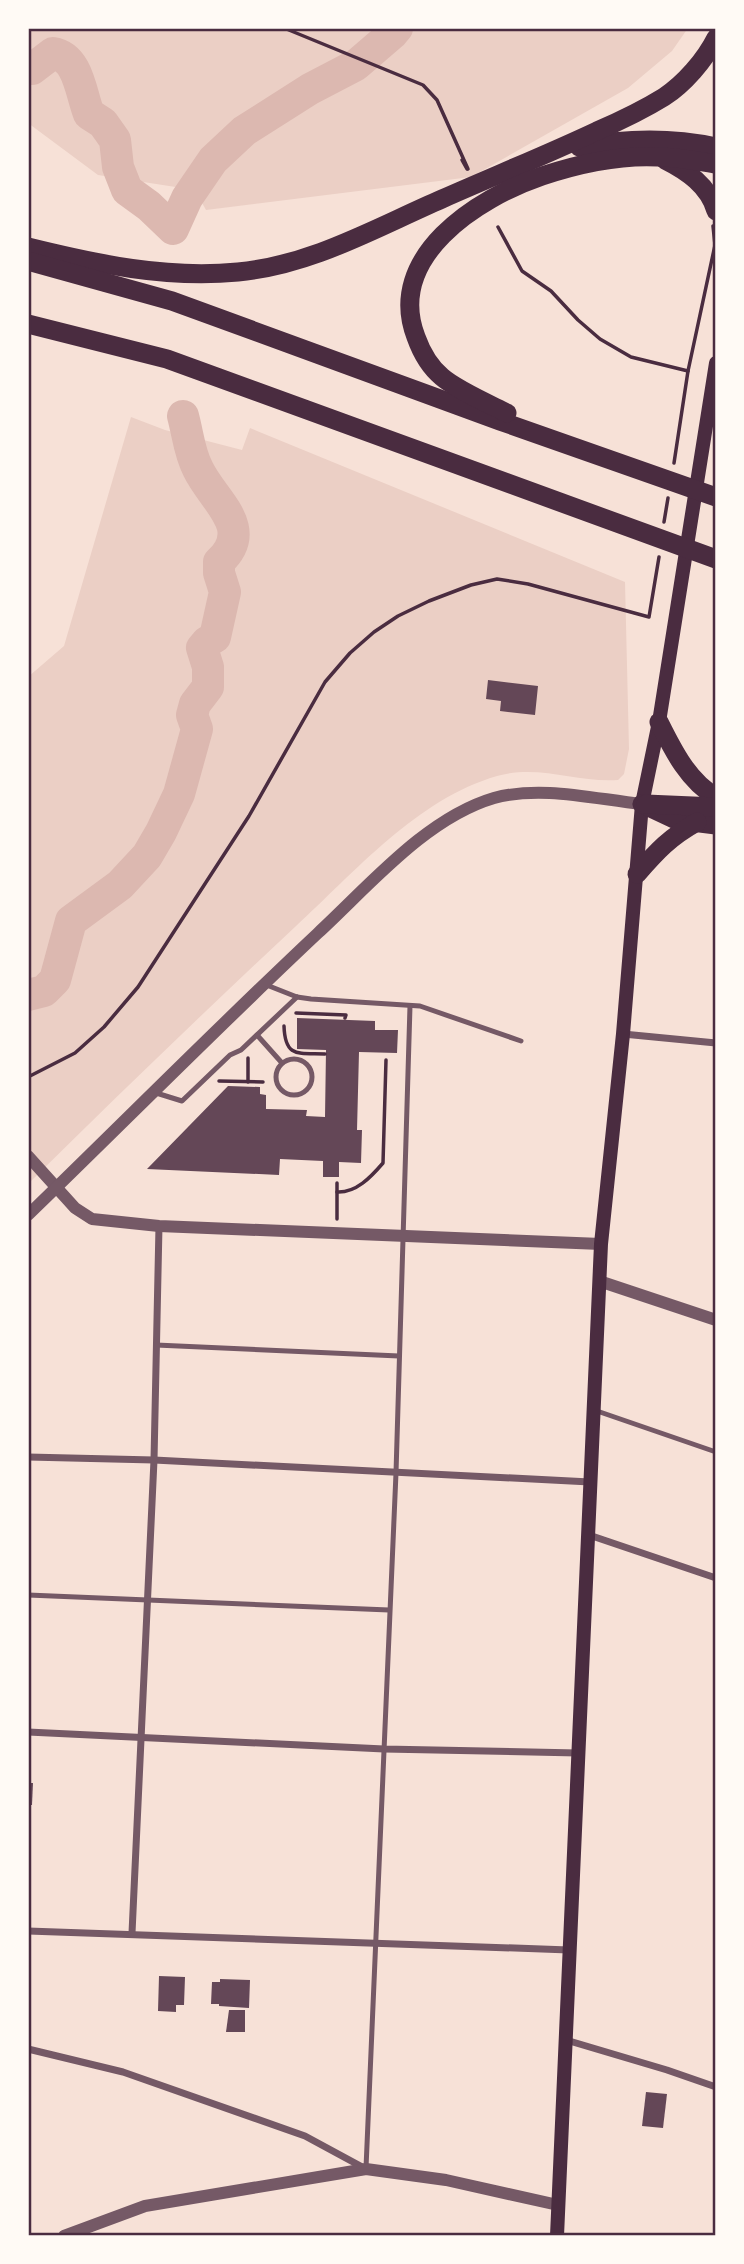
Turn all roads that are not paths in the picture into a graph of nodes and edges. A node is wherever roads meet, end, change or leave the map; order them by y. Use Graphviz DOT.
graph roads {
  1 [pos="716,38"];
  2 [pos="716,147"];
  3 [pos="551,153"];
  4 [pos="658,157"];
  5 [pos="716,164"];
  6 [pos="716,211"];
  7 [pos="28,247"];
  8 [pos="28,261"];
  9 [pos="28,324"];
  10 [pos="716,363"];
  11 [pos="712,402"];
  12 [pos="587,451"];
  13 [pos="716,497"];
  14 [pos="716,559"];
  15 [pos="659,722"];
  16 [pos="716,797"];
  17 [pos="642,804"];
  18 [pos="716,807"];
  19 [pos="706,823"];
  20 [pos="637,874"];
  21 [pos="264,984"];
  22 [pos="296,997"];
  23 [pos="410,1006"];
  24 [pos="622,1034"];
  25 [pos="257,1035"];
  26 [pos="521,1041"];
  27 [pos="716,1043"];
  28 [pos="282,1063"];
  29 [pos="152,1092"];
  30 [pos="28,1156"];
  31 [pos="57,1186"];
  32 [pos="28,1214"];
  33 [pos="159,1226"];
  34 [pos="404,1237"];
  35 [pos="601,1244"];
  36 [pos="599,1281"];
  37 [pos="716,1320"];
  38 [pos="156,1345"];
  39 [pos="399,1356"];
  40 [pos="593,1410"];
  41 [pos="716,1452"];
  42 [pos="28,1457"];
  43 [pos="154,1460"];
  44 [pos="396,1473"];
  45 [pos="590,1482"];
  46 [pos="588,1535"];
  47 [pos="716,1578"];
  48 [pos="28,1595"];
  49 [pos="147,1599"];
  50 [pos="389,1610"];
  51 [pos="28,1732"];
  52 [pos="141,1736"];
  53 [pos="384,1749"];
  54 [pos="578,1753"];
  55 [pos="28,1931"];
  56 [pos="132,1933"];
  57 [pos="375,1945"];
  58 [pos="570,1950"];
  59 [pos="566,2040"];
  60 [pos="28,2049"];
  61 [pos="716,2087"];
  62 [pos="366,2169"];
  63 [pos="558,2205"];
  64 [pos="64,2236"];
  65 [pos="557,2236"];
  1 -- 3 [label="highway"];
  2 -- 3 [label="highway"];
  3 -- 7 [label="highway"];
  4 -- 5 [label="highway"];
  4 -- 6 [label="highway"];
  4 -- 12 [label="highway"];
  8 -- 12 [label="highway"];
  9 -- 14 [label="highway"];
  10 -- 11 [label="main road"];
  11 -- 15 [label="main road"];
  12 -- 13 [label="highway"];
  15 -- 16 [label="highway"];
  15 -- 17 [label="main road"];
  17 -- 18 [label="highway"];
  17 -- 19 [label="highway"];
  17 -- 20 [label="main road"];
  17 -- 21 [label="street"];
  19 -- 20 [label="highway"];
  20 -- 24 [label="main road"];
  21 -- 22 [label="lane"];
  21 -- 29 [label="street"];
  22 -- 23 [label="lane"];
  22 -- 25 [label="lane"];
  23 -- 26 [label="lane"];
  23 -- 34 [label="lane"];
  24 -- 27 [label="street"];
  24 -- 35 [label="main road"];
  25 -- 28 [label="lane"];
  25 -- 29 [label="lane"];
  28 -- 28 [label="lane"];
  29 -- 31 [label="street"];
  30 -- 31 [label="street"];
  31 -- 32 [label="street"];
  31 -- 33 [label="street"];
  33 -- 34 [label="street"];
  33 -- 38 [label="street"];
  34 -- 35 [label="street"];
  34 -- 39 [label="lane"];
  35 -- 36 [label="main road"];
  36 -- 37 [label="street"];
  36 -- 40 [label="main road"];
  38 -- 39 [label="lane"];
  38 -- 43 [label="street"];
  39 -- 44 [label="lane"];
  40 -- 41 [label="lane"];
  40 -- 45 [label="main road"];
  42 -- 43 [label="street"];
  43 -- 44 [label="street"];
  43 -- 49 [label="street"];
  44 -- 45 [label="street"];
  44 -- 50 [label="lane"];
  45 -- 46 [label="main road"];
  46 -- 47 [label="street"];
  46 -- 54 [label="main road"];
  48 -- 49 [label="lane"];
  49 -- 50 [label="lane"];
  49 -- 52 [label="street"];
  50 -- 53 [label="lane"];
  51 -- 52 [label="street"];
  52 -- 53 [label="street"];
  52 -- 56 [label="street"];
  53 -- 54 [label="street"];
  53 -- 57 [label="lane"];
  54 -- 58 [label="main road"];
  55 -- 56 [label="street"];
  56 -- 57 [label="street"];
  57 -- 58 [label="street"];
  57 -- 62 [label="lane"];
  58 -- 59 [label="main road"];
  59 -- 61 [label="street"];
  59 -- 63 [label="main road"];
  60 -- 62 [label="street"];
  62 -- 63 [label="street"];
  62 -- 64 [label="street"];
  63 -- 65 [label="main road"];
}
